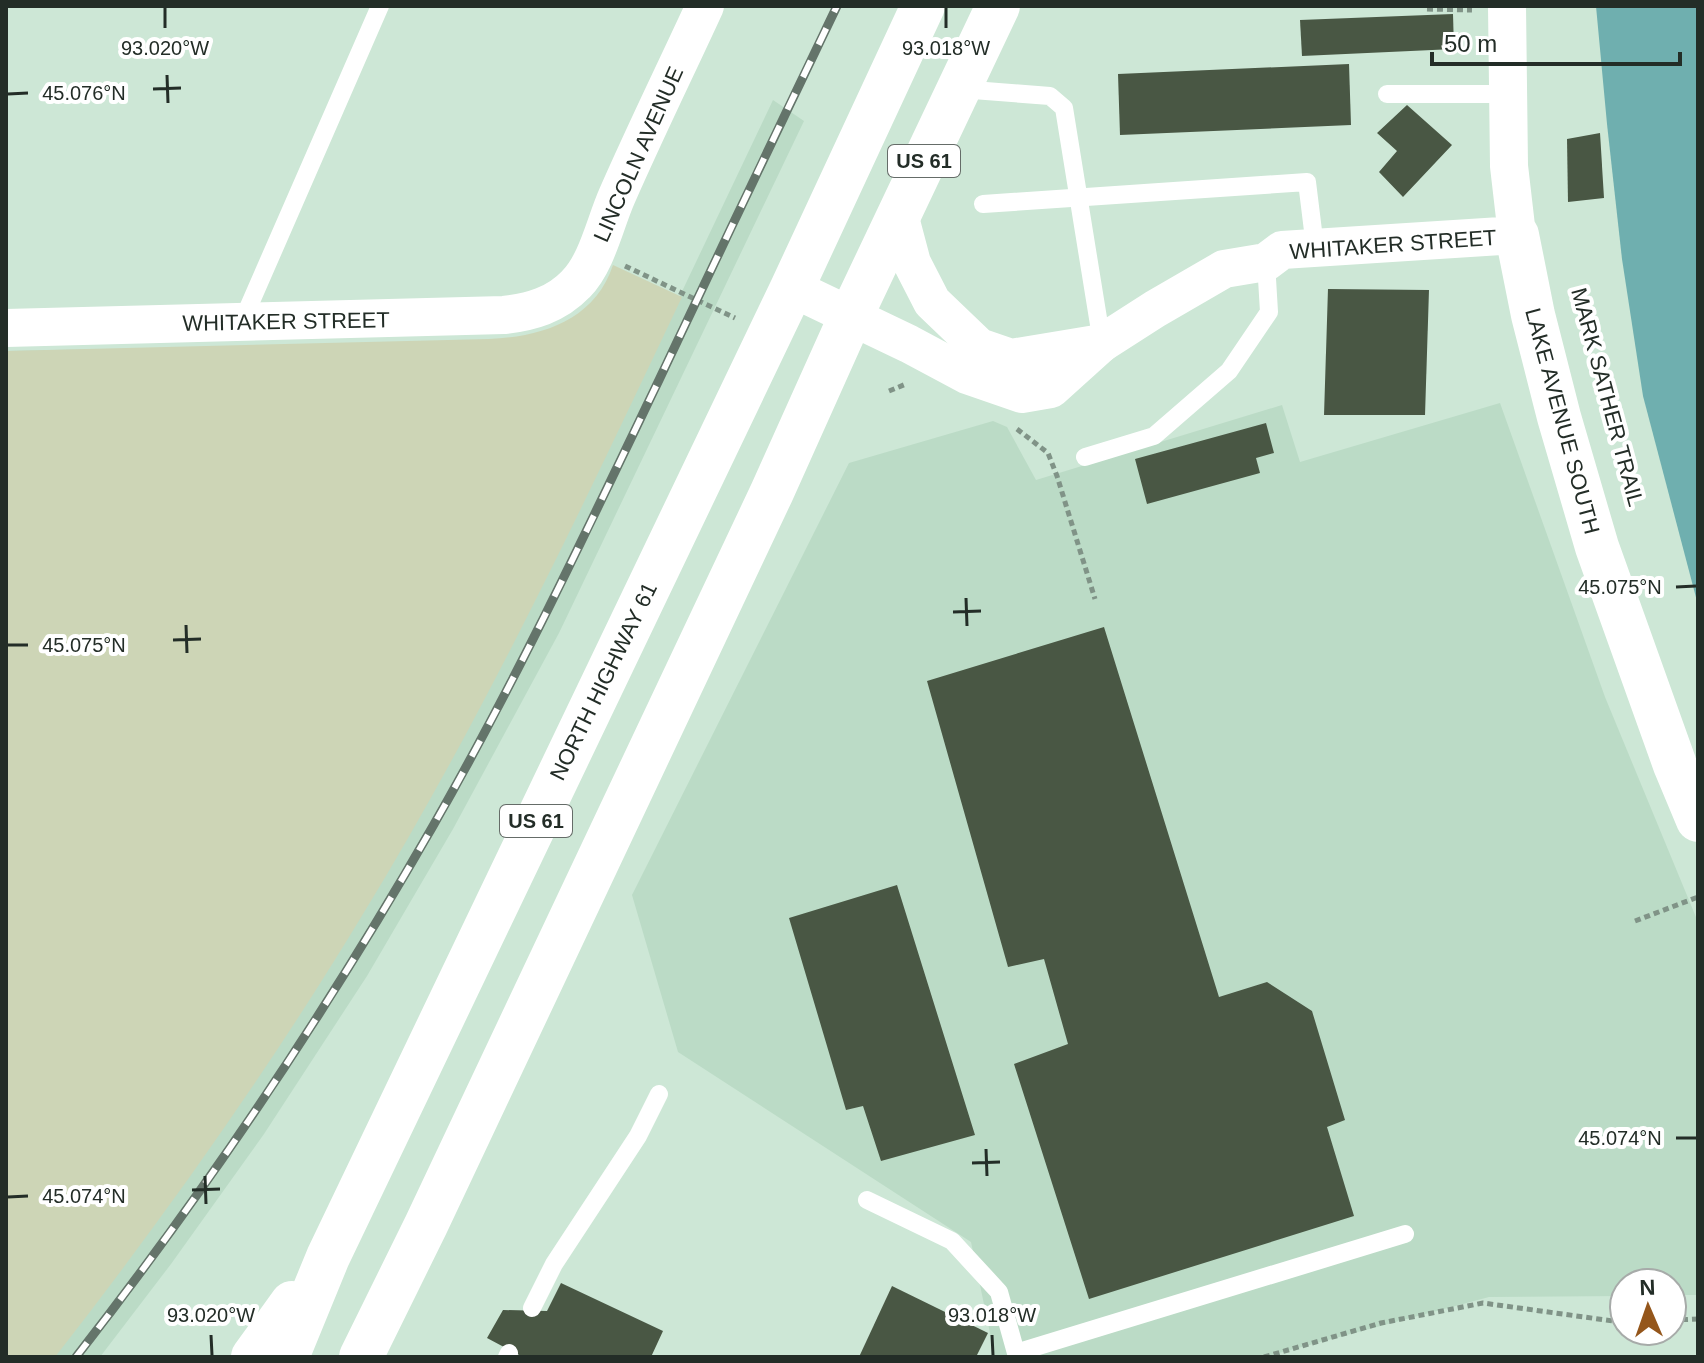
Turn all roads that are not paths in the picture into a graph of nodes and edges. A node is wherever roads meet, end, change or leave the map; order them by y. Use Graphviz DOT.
graph roads {
  1 [pos="380,6"];
  2 [pos="705,6"];
  3 [pos="923,6"];
  4 [pos="998,6"];
  5 [pos="1507,6"];
  6 [pos="958,89"];
  7 [pos="1387,94"];
  8 [pos="1508,94"];
  9 [pos="1078,199"];
  10 [pos="983,204"];
  11 [pos="899,214"];
  12 [pos="1517,235"];
  13 [pos="1315,247"];
  14 [pos="1266,262"];
  15 [pos="792,288"];
  16 [pos="562,296"];
  17 [pos="851,316"];
  18 [pos="242,322"];
  19 [pos="6,328"];
  20 [pos="1102,343"];
  21 [pos="1085,457"];
  22 [pos="1698,820"];
  23 [pos="659,1094"];
  24 [pos="867,1200"];
  25 [pos="1405,1234"];
  26 [pos="328,1257"];
  27 [pos="532,1308"];
  28 [pos="253,1357"];
  29 [pos="287,1357"];
  30 [pos="361,1357"];
  1 -- 18 [label="lane"];
  2 -- 16 [label="street, LINCOLN AVENUE"];
  3 -- 15 [label="main road, NORTH HIGHWAY 61 / US 61"];
  4 -- 6 [label="main road, US 61"];
  5 -- 8 [label="street, LAKE AVENUE SOUTH"];
  6 -- 9 [label="lane"];
  6 -- 11 [label="main road, US 61"];
  7 -- 8 [label="lane"];
  8 -- 12 [label="street, LAKE AVENUE SOUTH"];
  9 -- 10 [label="lane"];
  9 -- 13 [label="lane"];
  9 -- 20 [label="lane"];
  11 -- 17 [label="main road, US 61"];
  11 -- 20 [label="street, WHITAKER STREET"];
  12 -- 13 [label="street, WHITAKER STREET"];
  12 -- 22 [label="main road, LAKE AVENUE SOUTH"];
  13 -- 14 [label="street, WHITAKER STREET"];
  14 -- 20 [label="street, WHITAKER STREET"];
  14 -- 21 [label="lane"];
  15 -- 17 [label="street, WHITAKER STREET"];
  15 -- 26 [label="main road, NORTH HIGHWAY 61 / US 61"];
  16 -- 18 [label="street, WHITAKER STREET"];
  17 -- 20 [label="street, WHITAKER STREET"];
  17 -- 30 [label="main road, US 61"];
  18 -- 19 [label="street, WHITAKER STREET"];
  23 -- 27 [label="lane"];
  24 -- 25 [label="lane"];
  26 -- 28 [label="main road"];
  26 -- 29 [label="main road, NORTH HIGHWAY 61 / US 61"];
}
